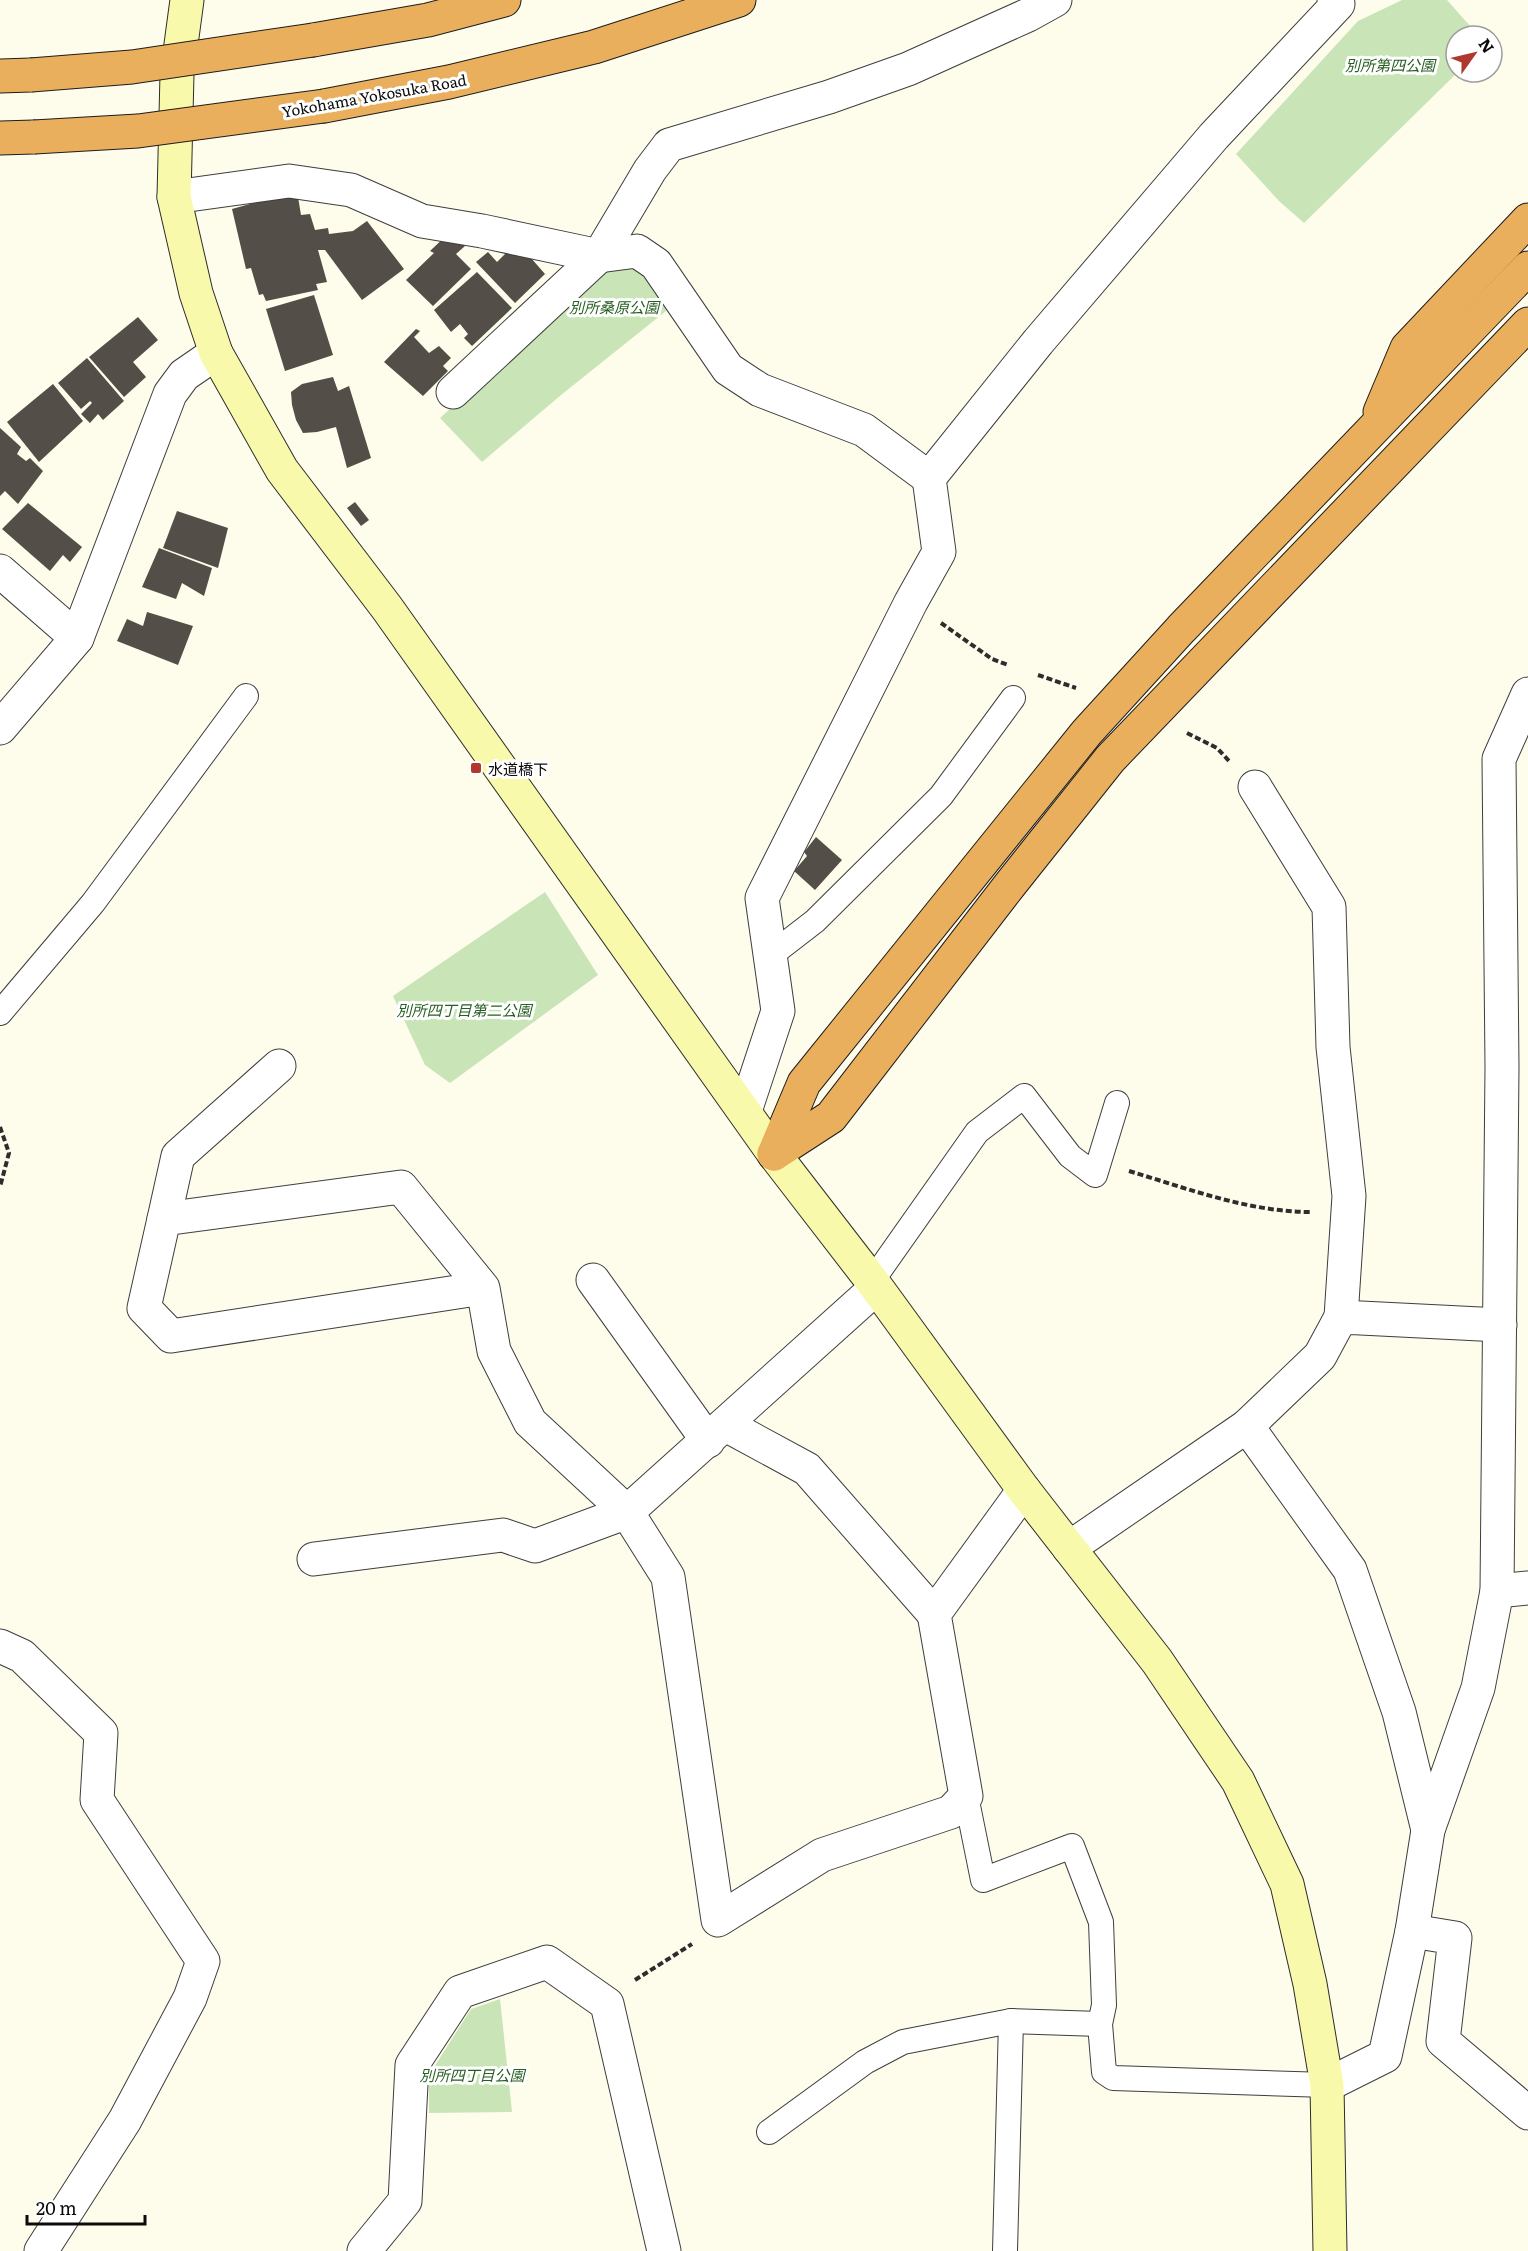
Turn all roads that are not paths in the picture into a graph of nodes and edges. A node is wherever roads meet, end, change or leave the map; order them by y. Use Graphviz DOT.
graph roads {
  1 [pos="187,0"];
  2 [pos="504,0"];
  3 [pos="739,0"];
  4 [pos="1055,0"];
  5 [pos="1339,2"];
  6 [pos="15,75"];
  7 [pos="0,138"];
  8 [pos="174,197"];
  9 [pos="1528,220"];
  10 [pos="599,256"];
  11 [pos="1528,268"];
  12 [pos="1528,324"];
  13 [pos="1528,351"];
  14 [pos="216,353"];
  15 [pos="453,392"];
  16 [pos="1372,430"];
  17 [pos="1401,455"];
  18 [pos="929,478"];
  19 [pos="0,571"];
  20 [pos="77,638"];
  21 [pos="246,696"];
  22 [pos="1527,696"];
  23 [pos="1013,698"];
  24 [pos="0,728"];
  25 [pos="1254,787"];
  26 [pos="771,955"];
  27 [pos="0,1013"];
  28 [pos="279,1066"];
  29 [pos="1515,1066"];
  30 [pos="1117,1103"];
  31 [pos="745,1111"];
  32 [pos="774,1154"];
  33 [pos="164,1219"];
  34 [pos="592,1280"];
  35 [pos="874,1285"];
  36 [pos="483,1288"];
  37 [pos="1341,1317"];
  38 [pos="1500,1325"];
  39 [pos="1247,1426"];
  40 [pos="717,1433"];
  41 [pos="1024,1490"];
  42 [pos="627,1512"];
  43 [pos="1069,1548"];
  44 [pos="314,1559"];
  45 [pos="1513,1589"];
  46 [pos="934,1614"];
  47 [pos="0,1646"];
  48 [pos="966,1796"];
  49 [pos="1428,1830"];
  50 [pos="1412,1931"];
  51 [pos="1011,2021"];
  52 [pos="1100,2024"];
  53 [pos="1327,2085"];
  54 [pos="1528,2113"];
  55 [pos="769,2132"];
  56 [pos="41,2251"];
  57 [pos="364,2251"];
  58 [pos="664,2251"];
  59 [pos="1005,2251"];
  60 [pos="1330,2251"];
  1 -- 8 [label="street"];
  2 -- 6 [label="highway, bridge"];
  3 -- 7 [label="highway, Yokohama Yokosuka Road, bridge"];
  4 -- 10 [label="street"];
  5 -- 18 [label="street"];
  8 -- 10 [label="street"];
  8 -- 14 [label="street"];
  9 -- 16 [label="highway"];
  10 -- 15 [label="street"];
  10 -- 18 [label="street"];
  11 -- 16 [label="highway"];
  12 -- 17 [label="highway"];
  13 -- 17 [label="highway"];
  14 -- 20 [label="street"];
  14 -- 31 [label="street"];
  16 -- 32 [label="highway"];
  17 -- 32 [label="highway"];
  18 -- 26 [label="street"];
  19 -- 20 [label="street"];
  20 -- 24 [label="street"];
  21 -- 27 [label="lane"];
  22 -- 29 [label="street"];
  23 -- 26 [label="lane"];
  25 -- 37 [label="street"];
  26 -- 31 [label="street"];
  28 -- 33 [label="street"];
  29 -- 38 [label="street"];
  30 -- 35 [label="lane"];
  31 -- 32 [label="street"];
  32 -- 35 [label="street"];
  33 -- 36 [label="street"];
  33 -- 36 [label="street"];
  34 -- 40 [label="street"];
  35 -- 40 [label="street"];
  35 -- 41 [label="street"];
  36 -- 42 [label="street"];
  37 -- 38 [label="street"];
  37 -- 39 [label="street"];
  38 -- 45 [label="street"];
  39 -- 43 [label="street"];
  39 -- 49 [label="street"];
  40 -- 42 [label="street"];
  40 -- 46 [label="street"];
  41 -- 43 [label="street"];
  41 -- 46 [label="street"];
  42 -- 44 [label="street"];
  42 -- 48 [label="street"];
  43 -- 53 [label="street"];
  45 -- 49 [label="street"];
  46 -- 48 [label="street"];
  47 -- 56 [label="street"];
  48 -- 52 [label="lane"];
  49 -- 50 [label="street"];
  50 -- 53 [label="street"];
  50 -- 54 [label="street"];
  51 -- 52 [label="lane"];
  51 -- 55 [label="lane"];
  51 -- 59 [label="lane"];
  52 -- 53 [label="lane"];
  53 -- 60 [label="street"];
  57 -- 58 [label="street"];
}
